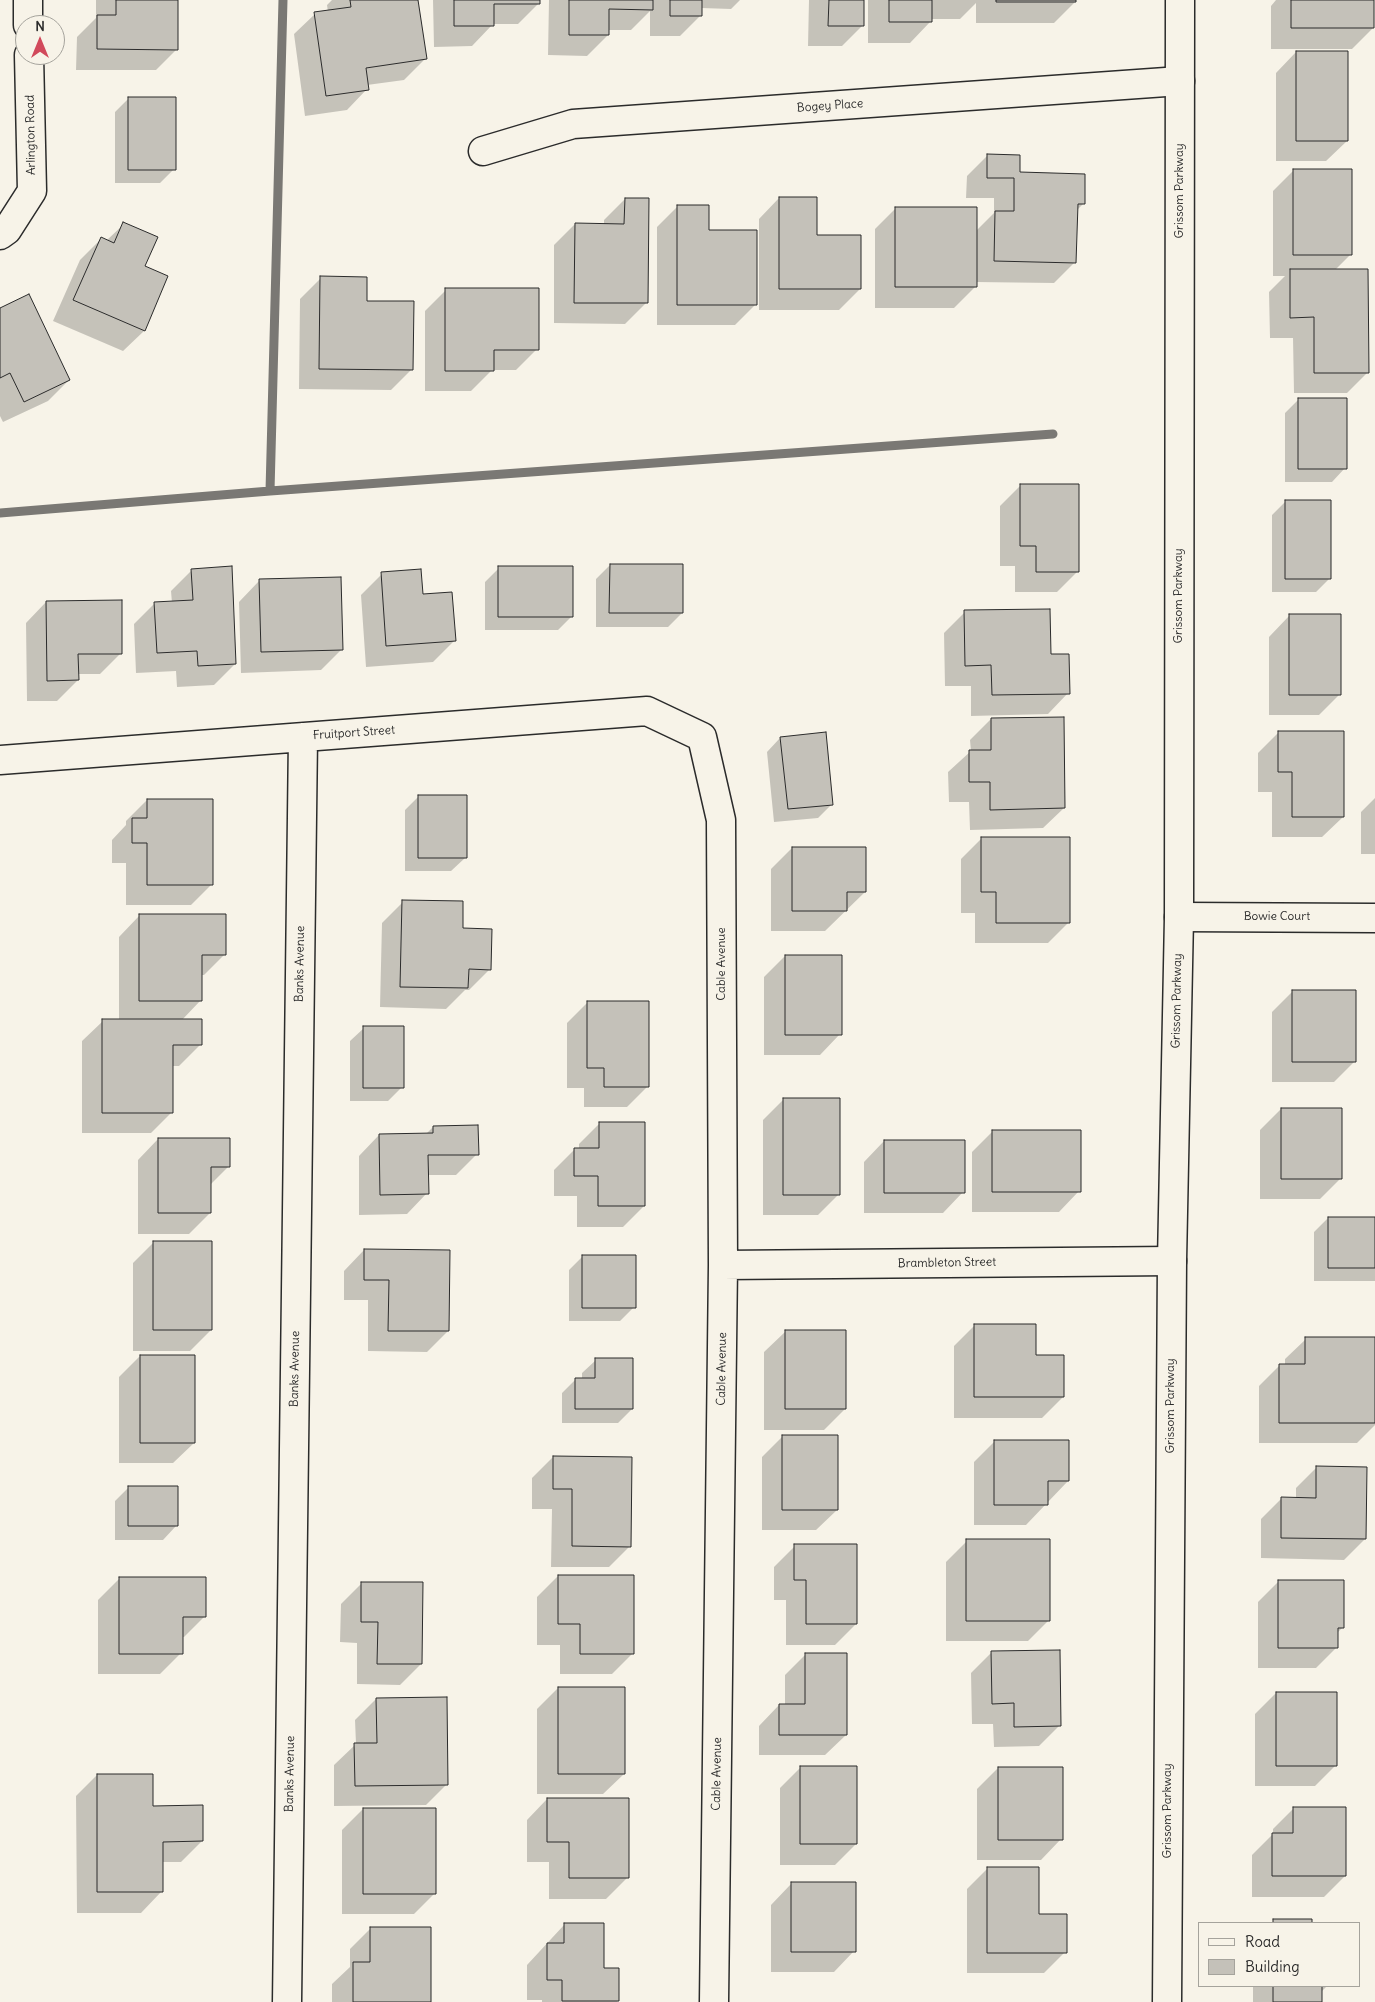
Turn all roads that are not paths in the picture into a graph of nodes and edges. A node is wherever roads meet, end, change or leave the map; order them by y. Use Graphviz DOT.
graph roads {
  1 [pos="28,0"];
  2 [pos="1180,0"];
  3 [pos="28,15"];
  4 [pos="29,65"];
  5 [pos="1180,81"];
  6 [pos="483,151"];
  7 [pos="0,234"];
  8 [pos="303,737"];
  9 [pos="702,737"];
  10 [pos="0,760"];
  11 [pos="1179,917"];
  12 [pos="1375,918"];
  13 [pos="1172,1261"];
  14 [pos="723,1265"];
  15 [pos="286,2002"];
  16 [pos="714,2002"];
  17 [pos="1167,2002"];
  1 -- 3 [label="street"];
  2 -- 5 [label="street, Grissom Parkway"];
  4 -- 7 [label="street, Arlington Road"];
  5 -- 6 [label="street, Bogey Place"];
  5 -- 11 [label="street, Grissom Parkway"];
  8 -- 9 [label="street, Fruitport Street"];
  8 -- 10 [label="street, Fruitport Street"];
  8 -- 15 [label="street, Banks Avenue"];
  9 -- 14 [label="street, Cable Avenue"];
  11 -- 12 [label="street, Bowie Court"];
  11 -- 13 [label="street, Grissom Parkway"];
  13 -- 14 [label="street, Brambleton Street"];
  13 -- 17 [label="street, Grissom Parkway"];
  14 -- 16 [label="street, Cable Avenue"];
}
